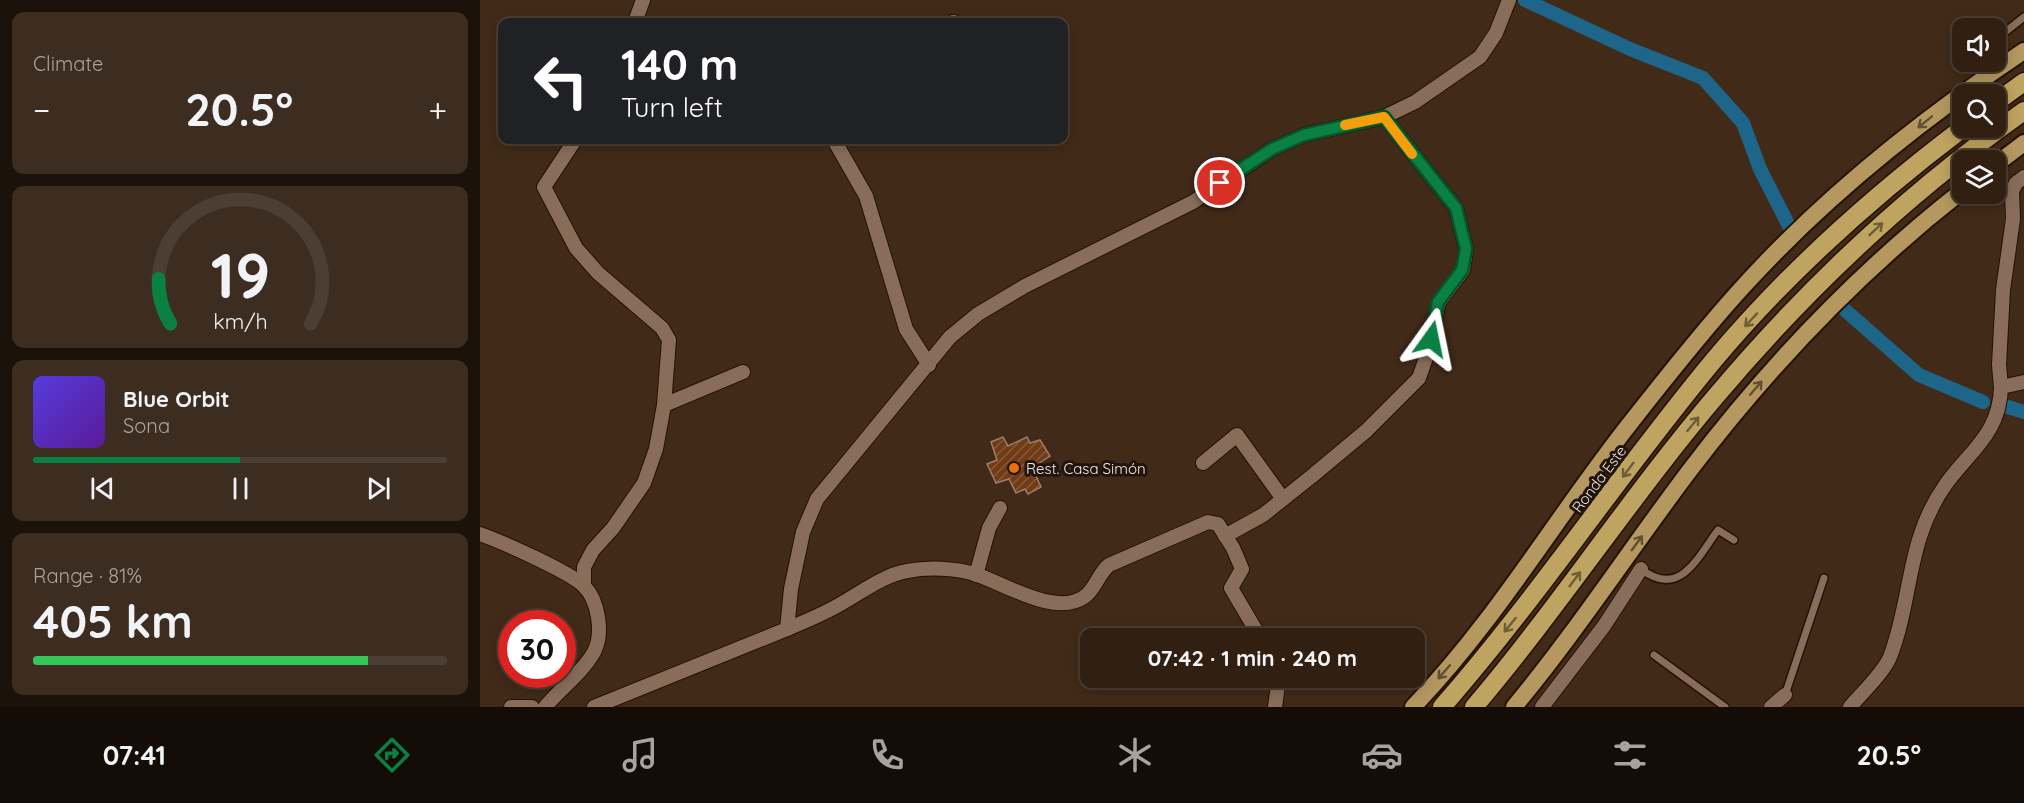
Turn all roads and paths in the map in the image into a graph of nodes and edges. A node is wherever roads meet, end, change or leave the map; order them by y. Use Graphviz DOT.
graph roads {
  1 [pos="643,0"];
  2 [pos="1509,0"];
  3 [pos="2024,17"];
  4 [pos="636,18"];
  5 [pos="2006,31"];
  6 [pos="2024,51"];
  7 [pos="2024,82"];
  8 [pos="2006,95"];
  9 [pos="2024,111"];
  10 [pos="1384,117"];
  11 [pos="1952,136"];
  12 [pos="2024,143"];
  13 [pos="571,144"];
  14 [pos="836,144"];
  15 [pos="2006,157"];
  16 [pos="2024,177"];
  17 [pos="1952,199"];
  18 [pos="929,364"];
  19 [pos="743,372"];
  20 [pos="2024,382"];
  21 [pos="2001,387"];
  22 [pos="664,405"];
  23 [pos="1203,463"];
  24 [pos="1283,499"];
  25 [pos="1000,508"];
  26 [pos="480,534"];
  27 [pos="1225,536"];
  28 [pos="1734,540"];
  29 [pos="1641,569"];
  30 [pos="976,575"];
  31 [pos="1824,578"];
  32 [pos="584,586"];
  33 [pos="1255,628"];
  34 [pos="787,629"];
  35 [pos="1654,655"];
  36 [pos="1278,688"];
  37 [pos="1785,695"];
  38 [pos="511,707"];
  39 [pos="532,707"];
  40 [pos="545,707"];
  41 [pos="594,707"];
  42 [pos="1275,707"];
  43 [pos="1413,707"];
  44 [pos="1442,707"];
  45 [pos="1474,707"];
  46 [pos="1514,707"];
  47 [pos="1542,707"];
  48 [pos="1725,707"];
  49 [pos="1771,707"];
  50 [pos="1850,707"];
  1 -- 4 [label="street"];
  2 -- 10 [label="street"];
  3 -- 5 [label="lane"];
  6 -- 43 [label="highway, one-way"];
  7 -- 8 [label="highway"];
  45 -- 9 [label="highway, one-way"];
  10 -- 18 [label="street"];
  10 -- 24 [label="street"];
  11 -- 44 [label="highway, Ronda Este, one-way"];
  12 -- 15 [label="highway"];
  13 -- 22 [label="street"];
  14 -- 18 [label="street"];
  16 -- 21 [label="street"];
  46 -- 17 [label="highway, one-way"];
  18 -- 34 [label="street"];
  19 -- 22 [label="street"];
  20 -- 21 [label="street"];
  21 -- 50 [label="street"];
  22 -- 32 [label="street"];
  23 -- 24 [label="street"];
  24 -- 27 [label="street"];
  25 -- 30 [label="street"];
  26 -- 32 [label="street"];
  27 -- 30 [label="street"];
  27 -- 33 [label="street"];
  28 -- 29 [label="lane"];
  29 -- 47 [label="street"];
  30 -- 34 [label="street"];
  31 -- 37 [label="lane"];
  32 -- 40 [label="street"];
  34 -- 41 [label="street"];
  35 -- 48 [label="lane"];
  36 -- 42 [label="street"];
  37 -- 49 [label="street"];
  38 -- 39 [label="street"];
}
